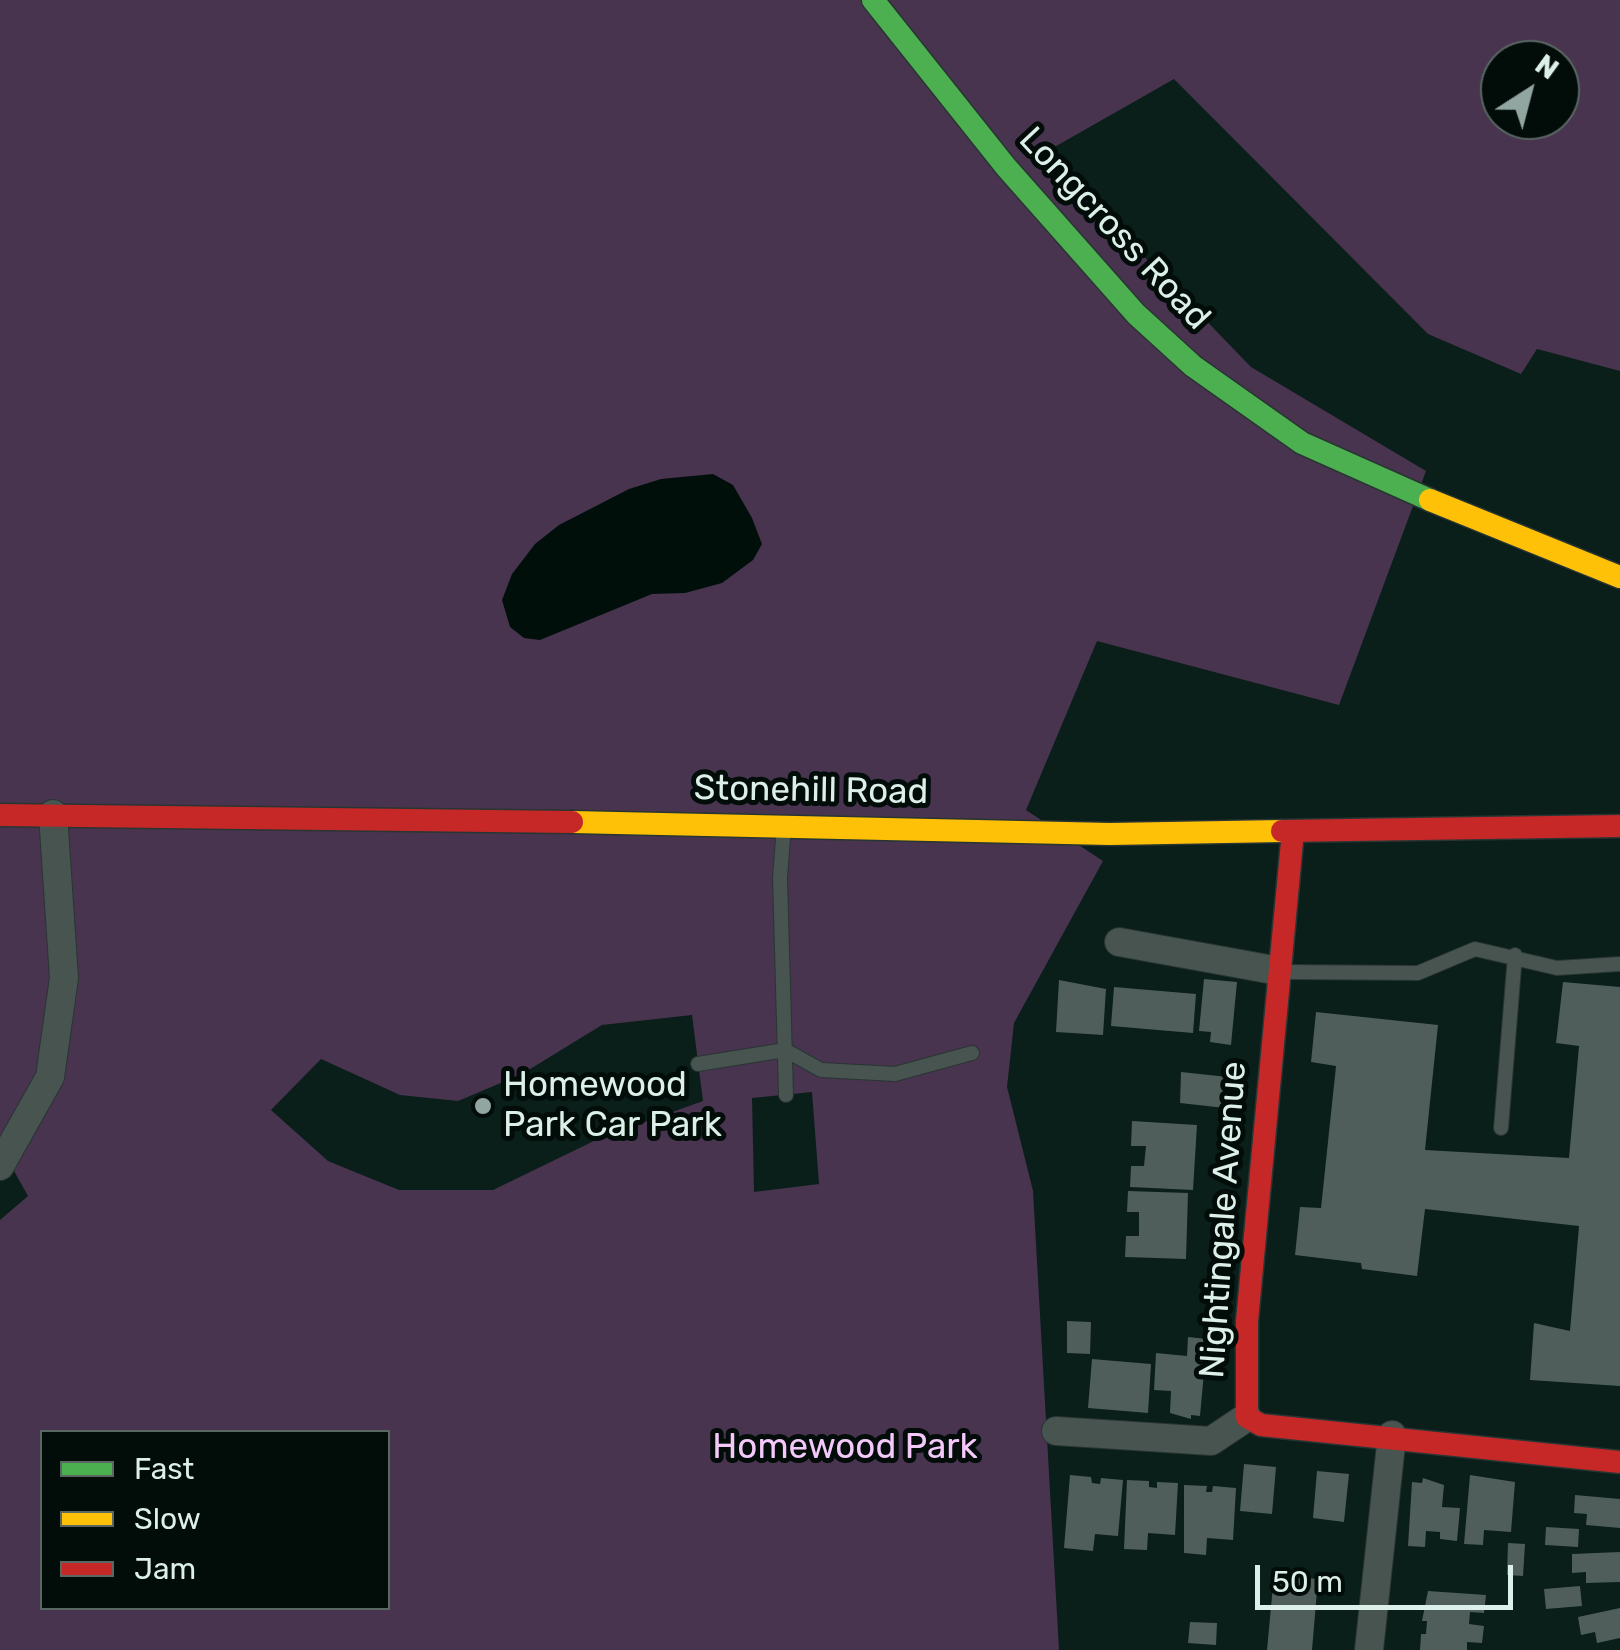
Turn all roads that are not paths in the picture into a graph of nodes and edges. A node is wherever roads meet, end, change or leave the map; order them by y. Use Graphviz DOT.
graph roads {
  1 [pos="873,0"];
  2 [pos="1620,577"];
  3 [pos="53,814"];
  4 [pos="0,815"];
  5 [pos="784,824"];
  6 [pos="1620,826"];
  7 [pos="1292,832"];
  8 [pos="1119,942"];
  9 [pos="1515,955"];
  10 [pos="1620,964"];
  11 [pos="1279,971"];
  12 [pos="785,1050"];
  13 [pos="972,1053"];
  14 [pos="698,1064"];
  15 [pos="786,1095"];
  16 [pos="1501,1128"];
  17 [pos="0,1166"];
  18 [pos="1246,1417"];
  19 [pos="1056,1431"];
  20 [pos="1392,1434"];
  21 [pos="1620,1462"];
  22 [pos="1368,1650"];
  1 -- 2 [label="street, Longcross Road"];
  3 -- 4 [label="street, Stonehill Road"];
  3 -- 5 [label="street, Stonehill Road"];
  3 -- 17 [label="street"];
  5 -- 7 [label="street, Stonehill Road"];
  5 -- 12 [label="lane"];
  6 -- 7 [label="street, Stonehill Road"];
  7 -- 11 [label="street, Nightingale Avenue"];
  8 -- 11 [label="street"];
  9 -- 10 [label="lane"];
  9 -- 11 [label="lane"];
  9 -- 16 [label="lane"];
  11 -- 18 [label="street, Nightingale Avenue"];
  12 -- 13 [label="lane"];
  12 -- 14 [label="lane"];
  12 -- 15 [label="lane"];
  18 -- 19 [label="street"];
  18 -- 20 [label="street, Nightingale Avenue"];
  20 -- 21 [label="street, Nightingale Avenue"];
  20 -- 22 [label="street"];
}
